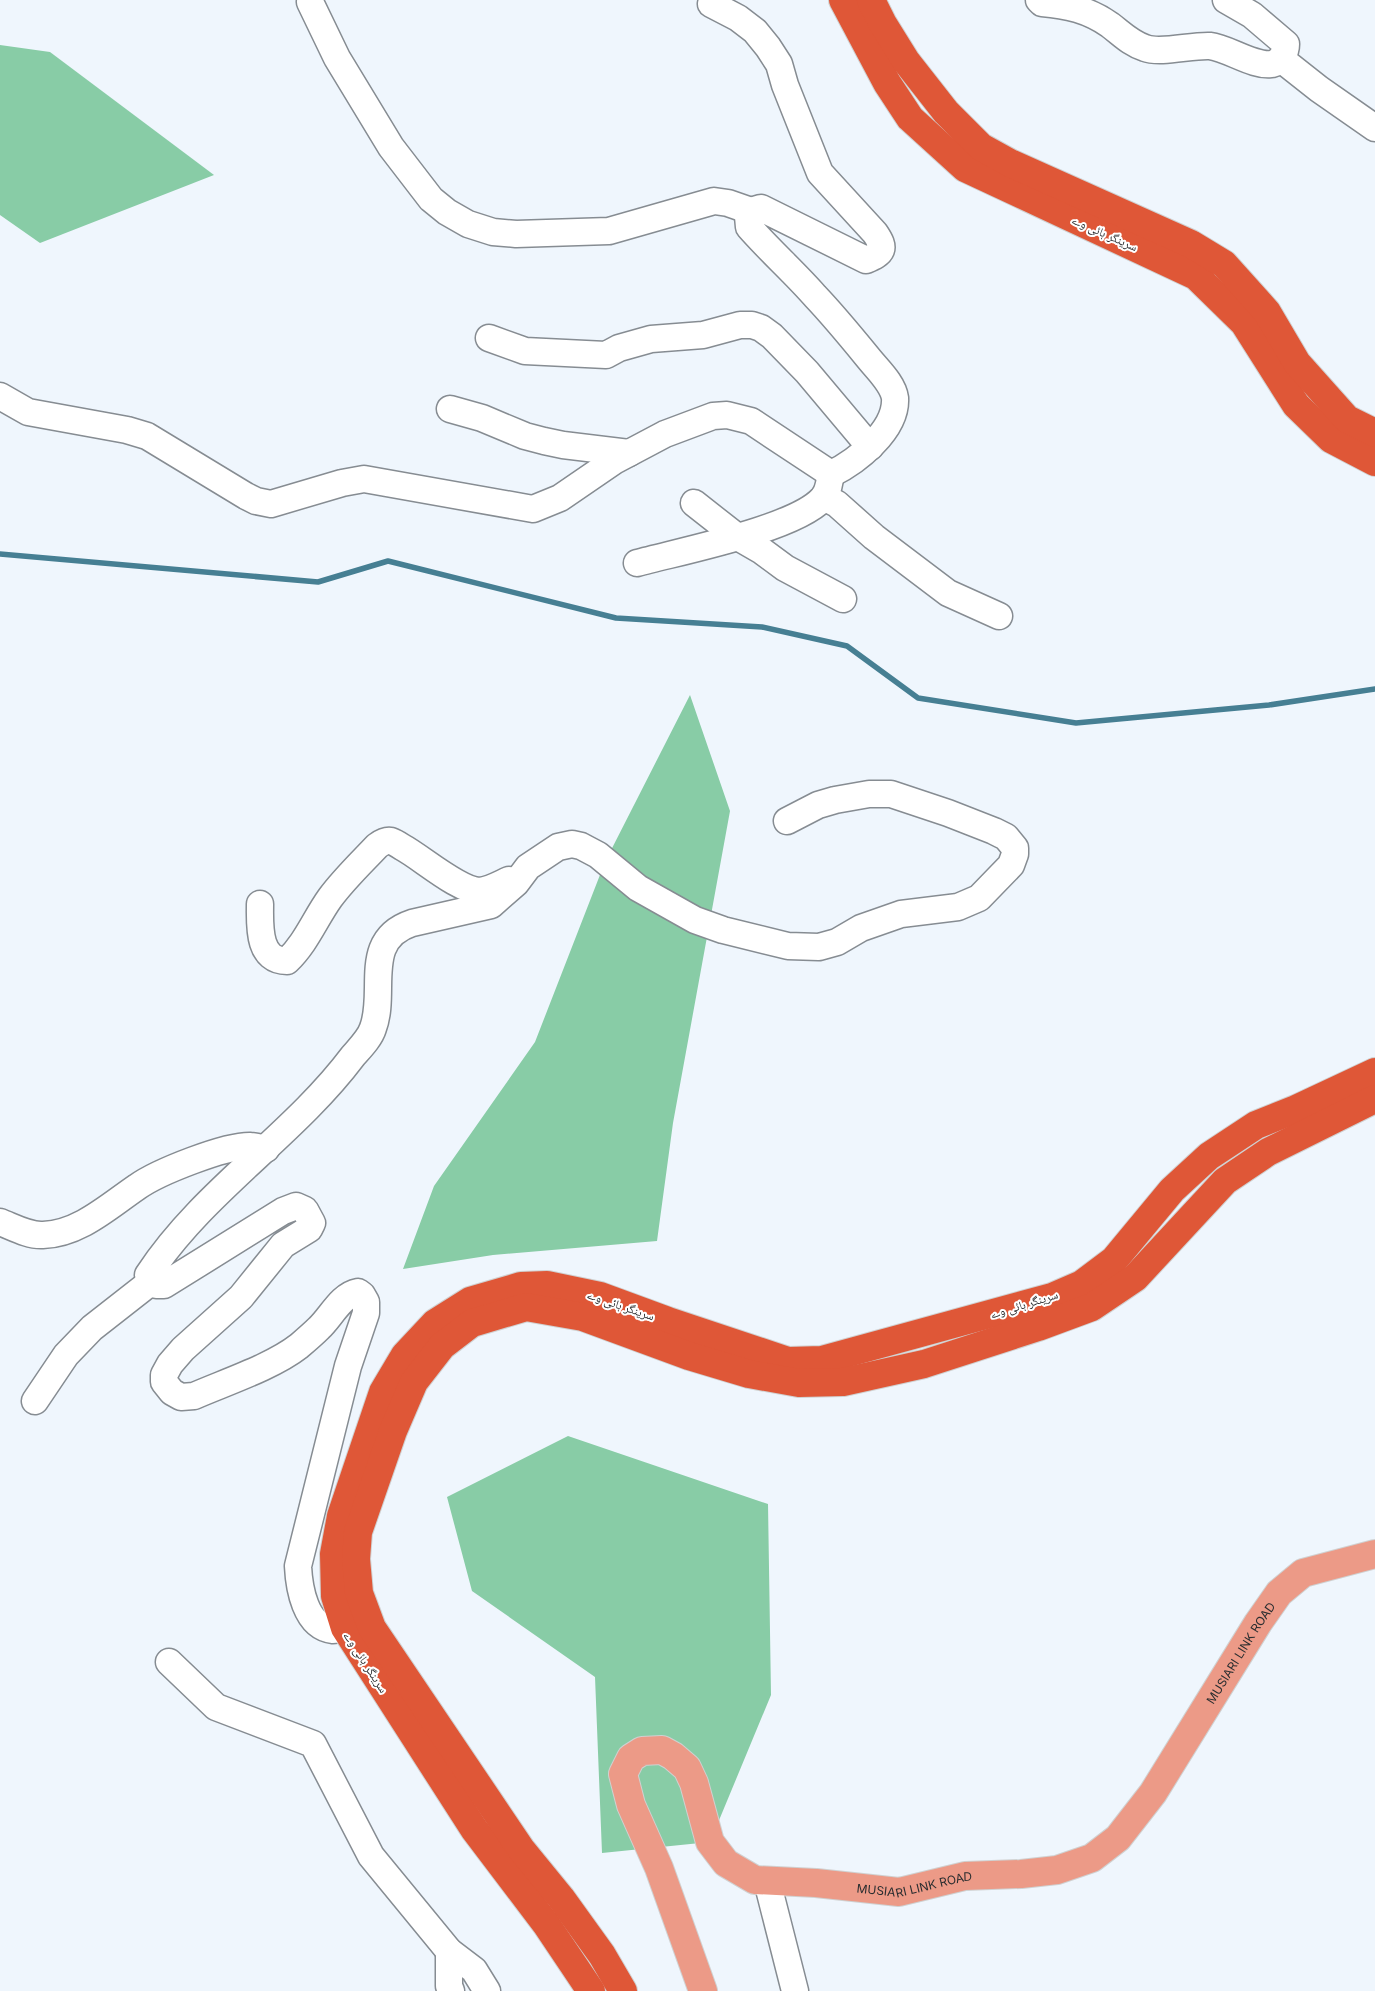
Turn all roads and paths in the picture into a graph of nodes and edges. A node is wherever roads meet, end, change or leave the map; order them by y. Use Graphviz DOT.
graph roads {
  1 [pos="843,0"];
  2 [pos="871,0"];
  3 [pos="1038,0"];
  4 [pos="1226,0"];
  5 [pos="706,1"];
  6 [pos="310,2"];
  7 [pos="1280,59"];
  8 [pos="1375,128"];
  9 [pos="751,211"];
  10 [pos="489,338"];
  11 [pos="0,396"];
  12 [pos="450,409"];
  13 [pos="1375,433"];
  14 [pos="870,447"];
  15 [pos="629,453"];
  16 [pos="1375,462"];
  17 [pos="827,486"];
  18 [pos="694,503"];
  19 [pos="736,536"];
  20 [pos="637,563"];
  21 [pos="843,599"];
  22 [pos="999,616"];
  23 [pos="788,821"];
  24 [pos="524,873"];
  25 [pos="260,904"];
  26 [pos="1375,1072"];
  27 [pos="1375,1100"];
  28 [pos="266,1149"];
  29 [pos="0,1222"];
  30 [pos="152,1281"];
  31 [pos="36,1402"];
  32 [pos="1375,1554"];
  33 [pos="345,1628"];
  34 [pos="169,1662"];
  35 [pos="767,1881"];
  36 [pos="449,1951"];
  37 [pos="586,1988"];
  38 [pos="451,1991"];
  39 [pos="487,1991"];
  40 [pos="623,1991"];
  41 [pos="702,1991"];
  42 [pos="795,1991"];
  1 -- 16 [label="highway, سرینگر ہائی وے"];
  2 -- 13 [label="highway, سرینگر ہائی وے"];
  3 -- 7 [label="street"];
  4 -- 7 [label="street"];
  5 -- 9 [label="street"];
  6 -- 9 [label="street"];
  7 -- 8 [label="street"];
  9 -- 14 [label="street"];
  10 -- 14 [label="street"];
  11 -- 15 [label="street"];
  12 -- 15 [label="street"];
  14 -- 17 [label="street"];
  15 -- 17 [label="street"];
  17 -- 19 [label="street"];
  17 -- 22 [label="street"];
  18 -- 19 [label="street"];
  19 -- 20 [label="street"];
  19 -- 21 [label="street"];
  23 -- 24 [label="street"];
  24 -- 25 [label="street"];
  24 -- 28 [label="street"];
  26 -- 33 [label="highway, سرینگر ہائی وے"];
  27 -- 40 [label="highway, سرینگر ہائی وے"];
  28 -- 29 [label="street"];
  28 -- 30 [label="street"];
  30 -- 31 [label="street"];
  30 -- 33 [label="street"];
  32 -- 35 [label="main road, MUSIARI LINK ROAD"];
  33 -- 37 [label="highway, سرینگر ہائی وے"];
  34 -- 36 [label="street"];
  35 -- 41 [label="main road, MUSIARI LINK ROAD"];
  35 -- 42 [label="street"];
  36 -- 38 [label="street"];
  36 -- 39 [label="street"];
}
